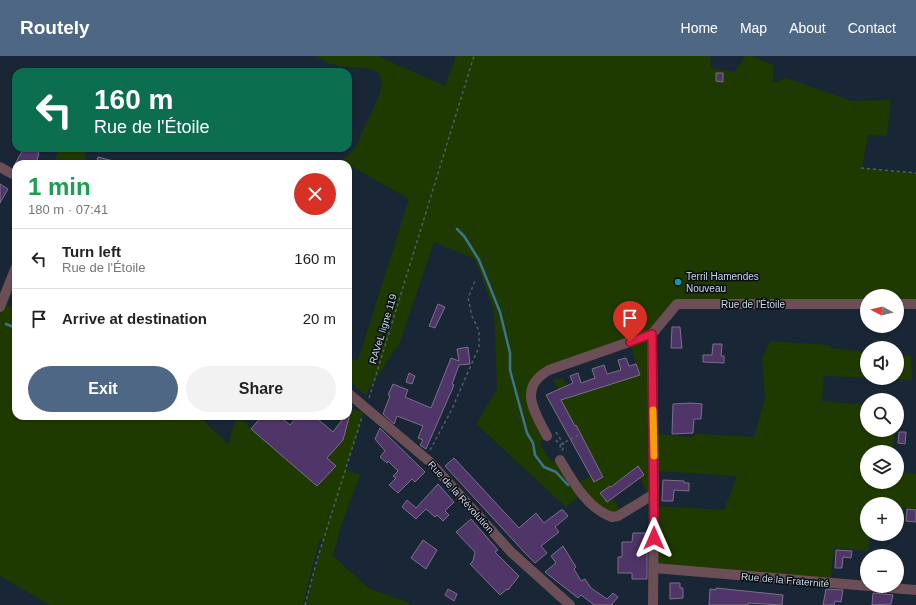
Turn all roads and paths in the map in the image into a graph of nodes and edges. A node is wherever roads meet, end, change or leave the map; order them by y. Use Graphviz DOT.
graph roads {
  1 [pos="474,56"];
  2 [pos="0,167"];
  3 [pos="862,168"];
  4 [pos="916,173"];
  5 [pos="12,174"];
  6 [pos="12,277"];
  7 [pos="475,280"];
  8 [pos="860,304"];
  9 [pos="904,304"];
  10 [pos="916,304"];
  11 [pos="0,307"];
  12 [pos="652,334"];
  13 [pos="352,397"];
  14 [pos="365,408"];
  15 [pos="551,433"];
  16 [pos="580,434"];
  17 [pos="563,443"];
  18 [pos="560,445"];
  19 [pos="561,456"];
  20 [pos="425,458"];
  21 [pos="654,494"];
  22 [pos="654,568"];
  23 [pos="916,590"];
  24 [pos="305,605"];
  25 [pos="570,605"];
  26 [pos="653,605"];
  1 -- 14 [label="path, RAVeL ligne 119"];
  2 -- 5 [label="street"];
  3 -- 4 [label="path"];
  6 -- 11 [label="street"];
  7 -- 20 [label="path"];
  8 -- 12 [label="street, Rue de l'Étoile"];
  9 -- 10 [label="street"];
  12 -- 15 [label="street, Rue de l'Étoile"];
  12 -- 21 [label="street"];
  13 -- 14 [label="street, Rue de la Révolution"];
  14 -- 20 [label="street, Rue de la Révolution"];
  14 -- 24 [label="path, RAVeL ligne 119"];
  15 -- 17 [label="path"];
  15 -- 18 [label="path"];
  16 -- 17 [label="path"];
  17 -- 18 [label="path"];
  17 -- 19 [label="path"];
  18 -- 19 [label="path"];
  19 -- 21 [label="street"];
  20 -- 25 [label="street, Rue de la Révolution"];
  21 -- 22 [label="street"];
  22 -- 23 [label="street, Rue de la Fraternité"];
  22 -- 26 [label="street"];
}
